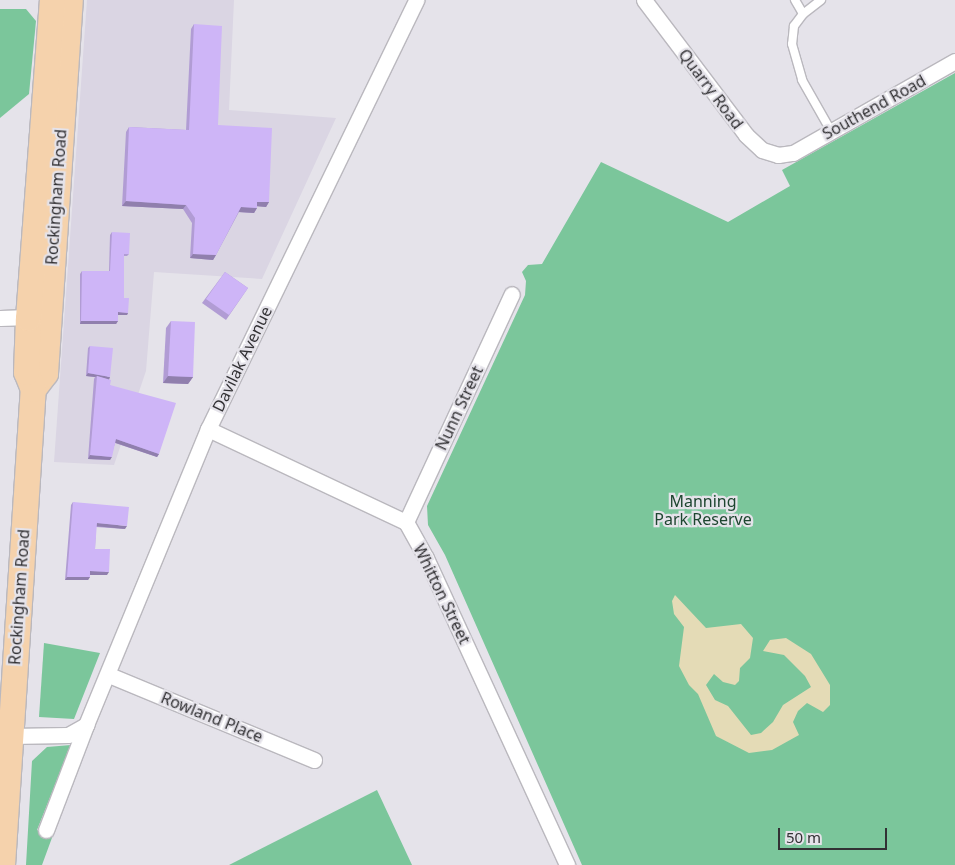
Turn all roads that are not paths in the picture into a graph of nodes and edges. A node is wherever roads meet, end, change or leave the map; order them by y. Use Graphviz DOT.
graph roads {
  1 [pos="52,0"];
  2 [pos="70,0"];
  3 [pos="416,0"];
  4 [pos="644,0"];
  5 [pos="795,0"];
  6 [pos="821,0"];
  7 [pos="803,14"];
  8 [pos="955,61"];
  9 [pos="831,131"];
  10 [pos="793,152"];
  11 [pos="512,294"];
  12 [pos="38,317"];
  13 [pos="0,318"];
  14 [pos="208,429"];
  15 [pos="406,522"];
  16 [pos="109,675"];
  17 [pos="86,726"];
  18 [pos="10,736"];
  19 [pos="314,760"];
  20 [pos="46,830"];
  21 [pos="2,865"];
  22 [pos="567,865"];
  1 -- 12 [label="main road, Rockingham Road"];
  2 -- 12 [label="main road, Rockingham Road"];
  3 -- 14 [label="street, Davilak Avenue"];
  4 -- 10 [label="street, Quarry Road"];
  5 -- 7 [label="lane"];
  6 -- 7 [label="lane"];
  7 -- 9 [label="lane"];
  8 -- 9 [label="street, Southend Road"];
  9 -- 10 [label="street, Southend Road"];
  11 -- 15 [label="street, Nunn Street"];
  12 -- 13 [label="street"];
  12 -- 18 [label="main road, Rockingham Road"];
  14 -- 15 [label="street"];
  14 -- 16 [label="street, Davilak Avenue"];
  15 -- 22 [label="street, Whitton Street"];
  16 -- 17 [label="street, Davilak Avenue"];
  16 -- 19 [label="street, Rowland Place"];
  17 -- 18 [label="street"];
  17 -- 20 [label="street, Davilak Avenue"];
  18 -- 21 [label="main road, Rockingham Road"];
}
